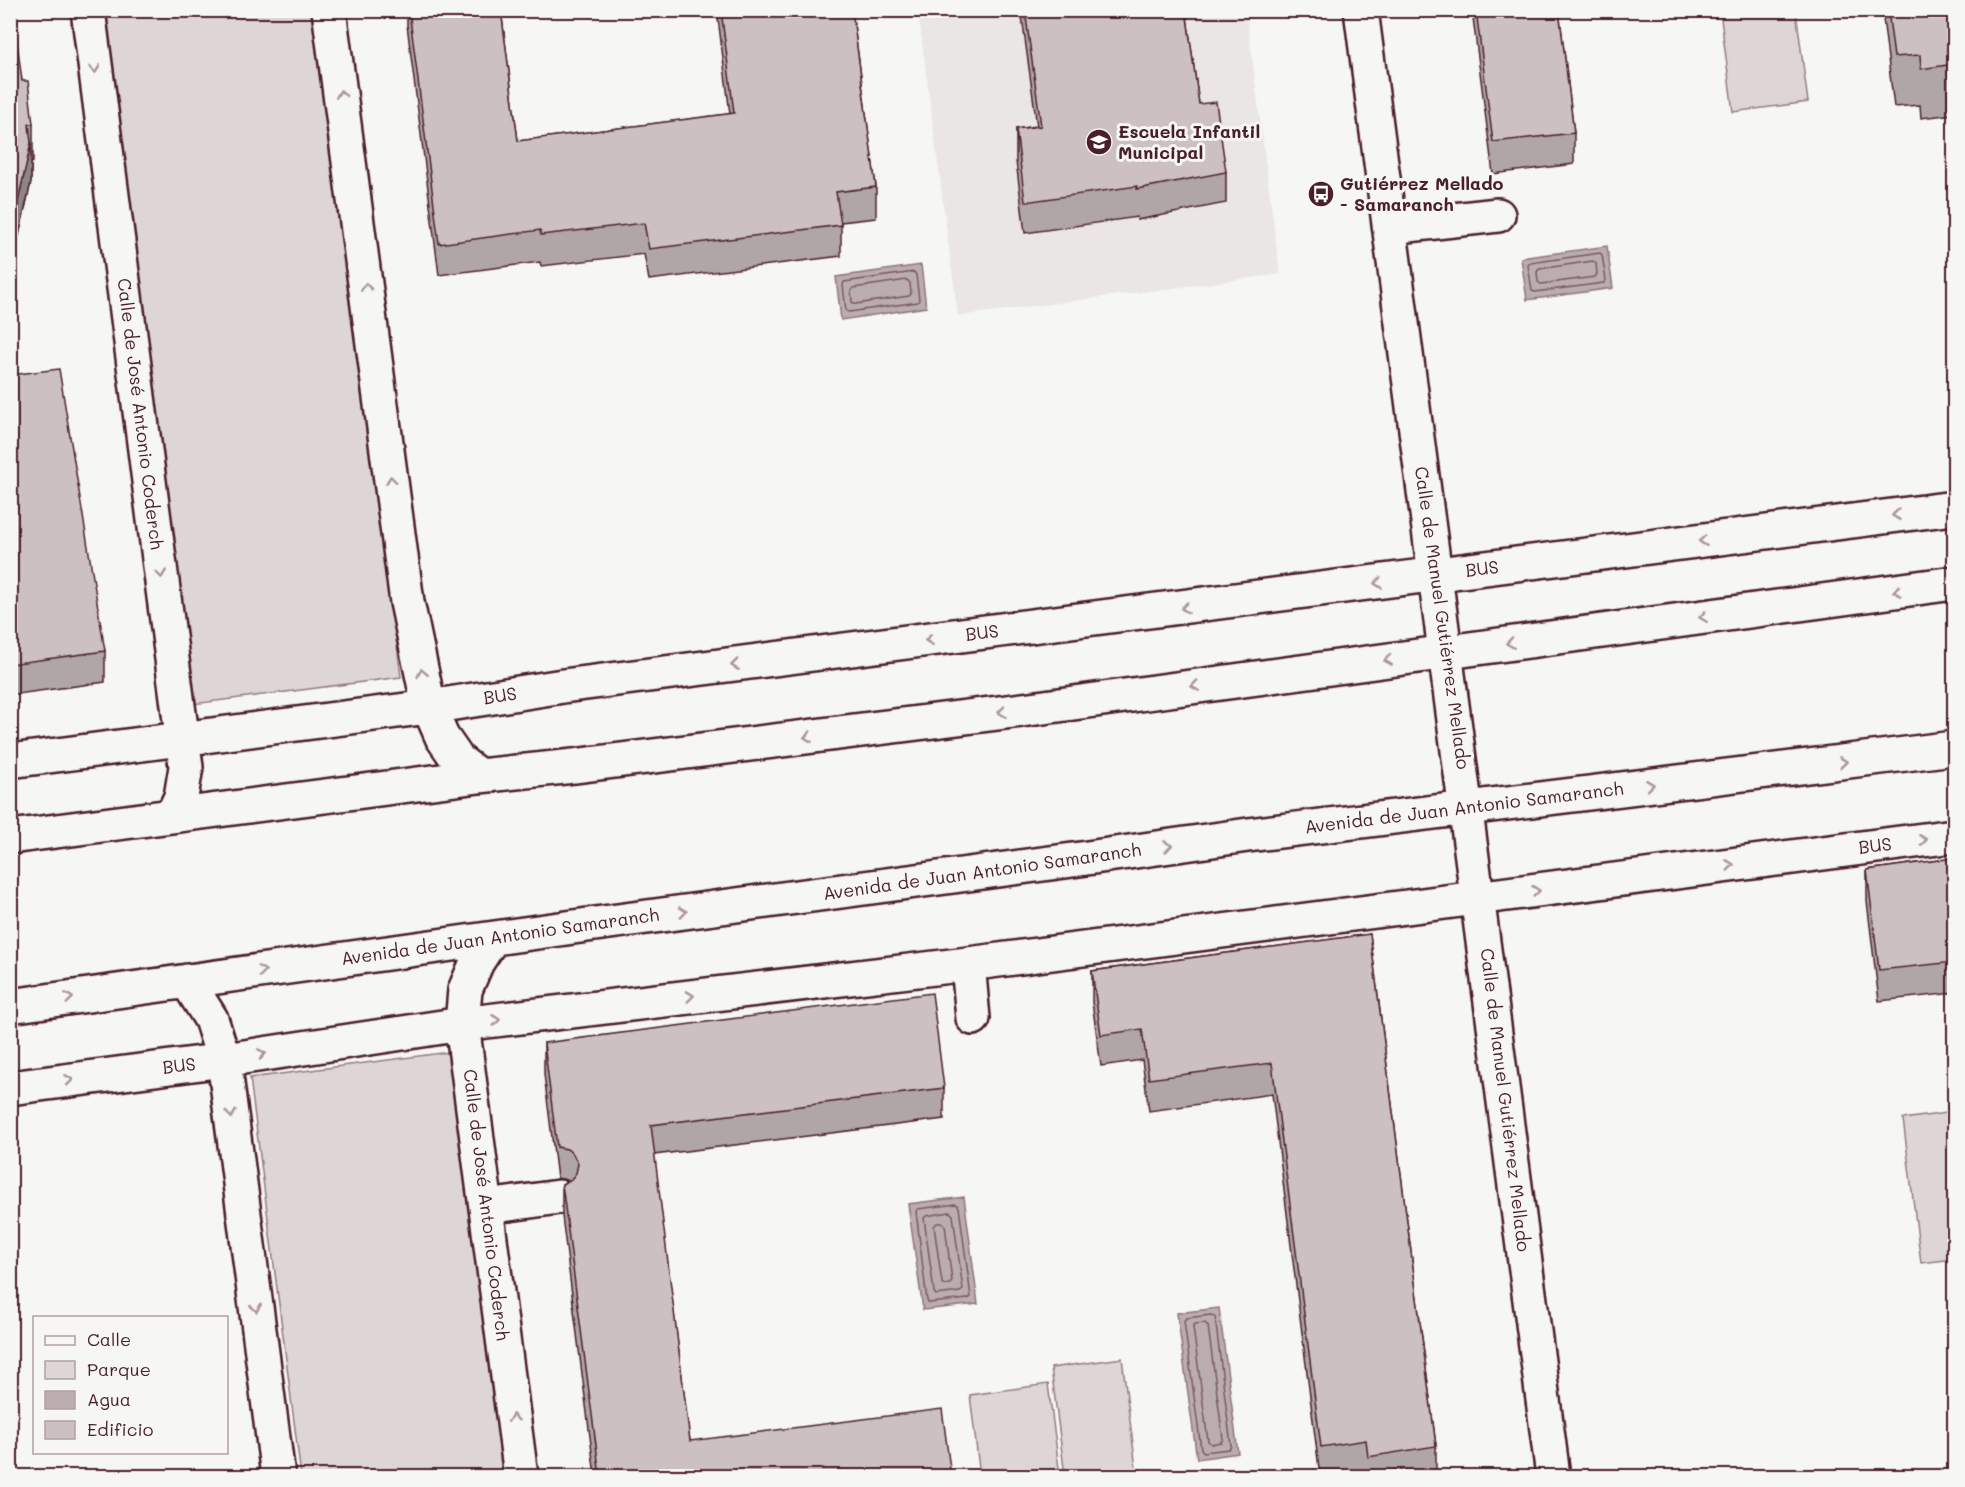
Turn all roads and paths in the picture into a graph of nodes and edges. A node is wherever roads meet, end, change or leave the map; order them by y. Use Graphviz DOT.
graph roads {
  1 [pos="88,10"];
  2 [pos="329,10"];
  3 [pos="1361,10"];
  4 [pos="1498,215"];
  5 [pos="1390,227"];
  6 [pos="1954,508"];
  7 [pos="1436,575"];
  8 [pos="1954,583"];
  9 [pos="1446,652"];
  10 [pos="429,707"];
  11 [pos="182,739"];
  12 [pos="1954,748"];
  13 [pos="10,761"];
  14 [pos="479,776"];
  15 [pos="1467,808"];
  16 [pos="172,816"];
  17 [pos="1954,836"];
  18 [pos="10,837"];
  19 [pos="1478,898"];
  20 [pos="492,939"];
  21 [pos="968,964"];
  22 [pos="187,981"];
  23 [pos="10,1006"];
  24 [pos="973,1018"];
  25 [pos="462,1024"];
  26 [pos="224,1060"];
  27 [pos="10,1088"];
  28 [pos="560,1197"];
  29 [pos="487,1207"];
  30 [pos="278,1476"];
  31 [pos="521,1476"];
  32 [pos="1554,1476"];
  1 -- 11 [label="street, Calle de José Antonio Coderch, one-way"];
  10 -- 2 [label="street, one-way"];
  3 -- 5 [label="street, Calle de Manuel Gutiérrez Mellado"];
  4 -- 5 [label="street"];
  5 -- 7 [label="street, Calle de Manuel Gutiérrez Mellado"];
  6 -- 7 [label="street, BUS, one-way"];
  7 -- 9 [label="street, Calle de Manuel Gutiérrez Mellado"];
  7 -- 10 [label="street, BUS, one-way"];
  8 -- 9 [label="street, one-way"];
  9 -- 14 [label="street, one-way"];
  9 -- 15 [label="street, Calle de Manuel Gutiérrez Mellado"];
  10 -- 11 [label="street, BUS"];
  10 -- 14 [label="street"];
  11 -- 13 [label="street, BUS"];
  11 -- 16 [label="street, Calle de José Antonio Coderch"];
  15 -- 12 [label="street, Avenida de Juan Antonio Samaranch, one-way"];
  14 -- 16 [label="street"];
  15 -- 19 [label="street, Calle de Manuel Gutiérrez Mellado"];
  20 -- 15 [label="street, Avenida de Juan Antonio Samaranch, one-way"];
  16 -- 18 [label="street"];
  19 -- 17 [label="street, BUS, one-way"];
  19 -- 21 [label="street, BUS"];
  19 -- 32 [label="street, Calle de Manuel Gutiérrez Mellado"];
  22 -- 20 [label="street, Avenida de Juan Antonio Samaranch, one-way"];
  20 -- 25 [label="street, Calle de José Antonio Coderch"];
  21 -- 24 [label="street"];
  25 -- 21 [label="street, BUS, one-way"];
  23 -- 22 [label="street, Avenida de Juan Antonio Samaranch, one-way"];
  22 -- 26 [label="street"];
  26 -- 25 [label="street, BUS, one-way"];
  25 -- 29 [label="street, Calle de José Antonio Coderch"];
  27 -- 26 [label="street, BUS, one-way"];
  26 -- 30 [label="street, one-way"];
  28 -- 29 [label="street"];
  31 -- 29 [label="street, Calle de José Antonio Coderch, one-way"];
}
